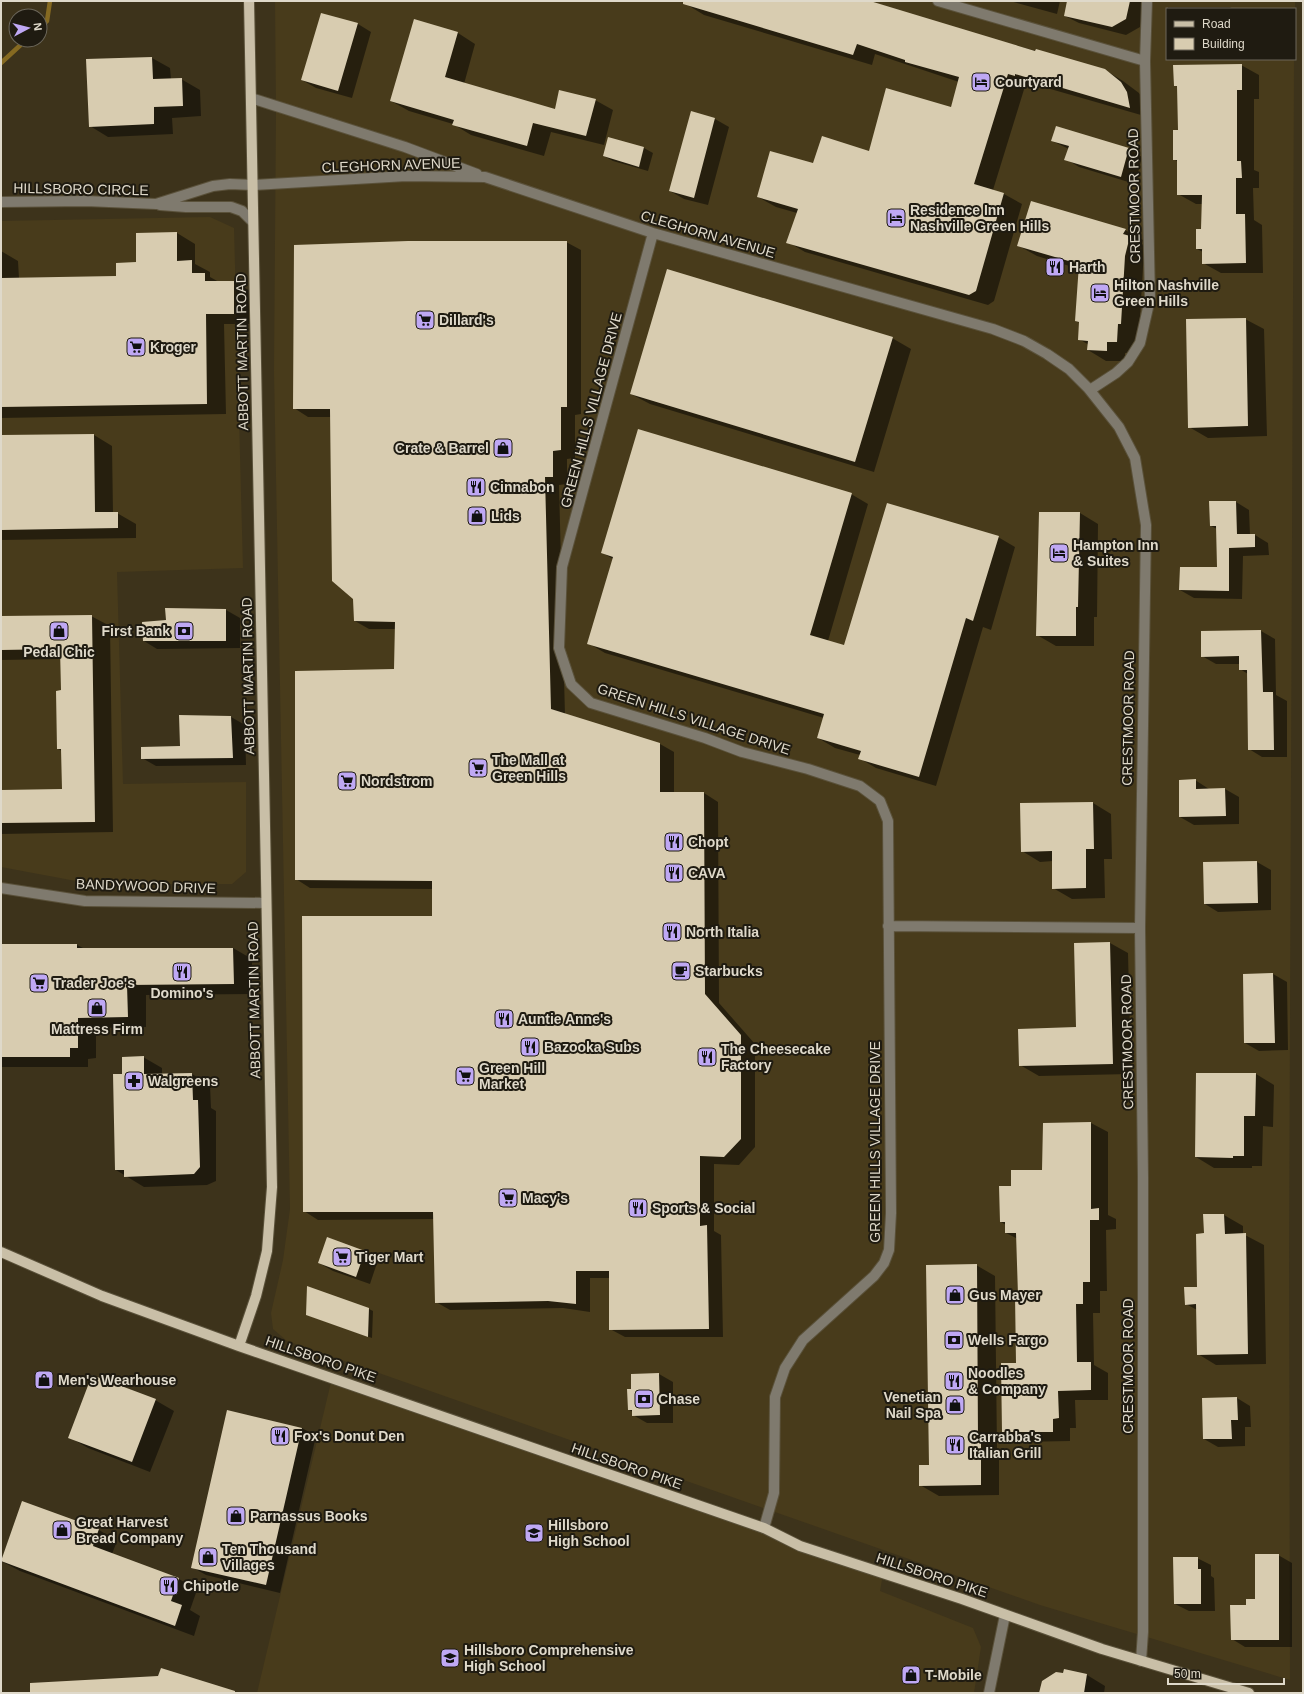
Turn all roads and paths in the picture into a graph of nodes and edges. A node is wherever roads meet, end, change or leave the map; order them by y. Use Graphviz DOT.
graph roads {
  1 [pos="249,1"];
  2 [pos="938,1"];
  3 [pos="1147,1"];
  4 [pos="1145,61"];
  5 [pos="251,98"];
  6 [pos="485,177"];
  7 [pos="253,185"];
  8 [pos="1,202"];
  9 [pos="156,204"];
  10 [pos="253,222"];
  11 [pos="653,233"];
  12 [pos="1090,390"];
  13 [pos="1119,427"];
  14 [pos="1,888"];
  15 [pos="266,903"];
  16 [pos="888,926"];
  17 [pos="1140,928"];
  18 [pos="1,1252"];
  19 [pos="239,1346"];
  20 [pos="764,1528"];
  21 [pos="1005,1615"];
  22 [pos="1141,1661"];
  23 [pos="989,1693"];
  24 [pos="1249,1693"];
  1 -- 5 [label="main road, ABBOTT MARTIN ROAD"];
  2 -- 4 [label="street"];
  3 -- 4 [label="street, CRESTMOOR ROAD"];
  4 -- 12 [label="street, CRESTMOOR ROAD"];
  5 -- 6 [label="street"];
  5 -- 7 [label="main road, ABBOTT MARTIN ROAD"];
  6 -- 7 [label="street, CLEGHORN AVENUE"];
  6 -- 11 [label="street, CLEGHORN AVENUE"];
  7 -- 9 [label="street, HILLSBORO CIRCLE"];
  7 -- 10 [label="main road, ABBOTT MARTIN ROAD"];
  8 -- 9 [label="street, HILLSBORO CIRCLE"];
  9 -- 10 [label="street"];
  10 -- 15 [label="main road, ABBOTT MARTIN ROAD"];
  11 -- 12 [label="street, CLEGHORN AVENUE"];
  11 -- 16 [label="street, GREEN HILLS VILLAGE DRIVE"];
  12 -- 13 [label="street, CLEGHORN AVENUE"];
  13 -- 17 [label="street, CRESTMOOR ROAD"];
  14 -- 15 [label="street, BANDYWOOD DRIVE"];
  15 -- 19 [label="main road, ABBOTT MARTIN ROAD"];
  16 -- 17 [label="street"];
  16 -- 20 [label="street, GREEN HILLS VILLAGE DRIVE"];
  17 -- 22 [label="street, CRESTMOOR ROAD"];
  18 -- 19 [label="main road, HILLSBORO PIKE"];
  19 -- 20 [label="main road, HILLSBORO PIKE"];
  20 -- 21 [label="main road, HILLSBORO PIKE"];
  21 -- 22 [label="main road, HILLSBORO PIKE"];
  21 -- 23 [label="street"];
  22 -- 24 [label="main road, HILLSBORO PIKE"];
}
